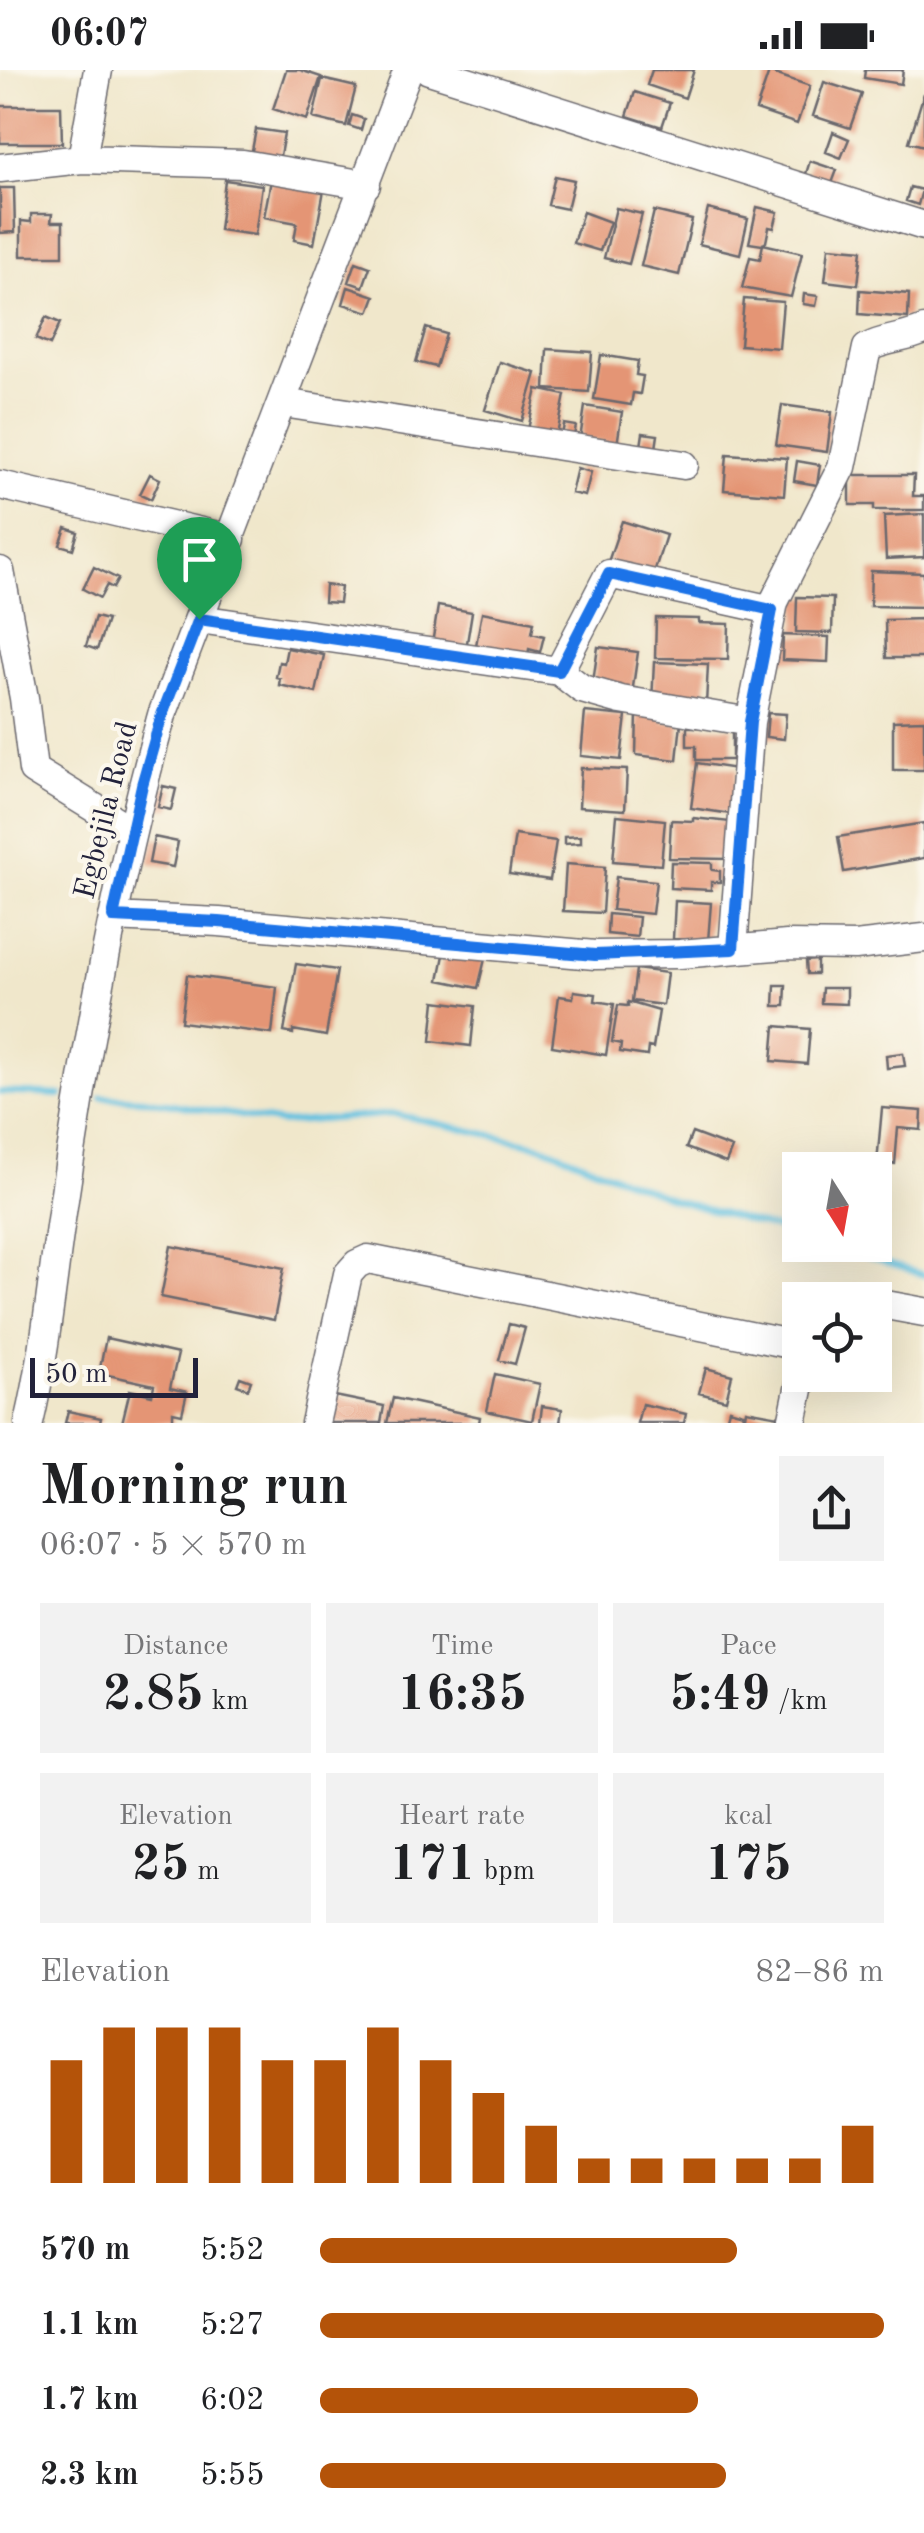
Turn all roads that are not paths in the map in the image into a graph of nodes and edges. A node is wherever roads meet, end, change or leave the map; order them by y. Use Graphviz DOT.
graph roads {
  1 [pos="98,70"];
  2 [pos="408,70"];
  3 [pos="429,70"];
  4 [pos="82,159"];
  5 [pos="0,168"];
  6 [pos="366,184"];
  7 [pos="924,226"];
  8 [pos="924,330"];
  9 [pos="283,403"];
  10 [pos="684,465"];
  11 [pos="0,485"];
  12 [pos="231,539"];
  13 [pos="0,571"];
  14 [pos="772,610"];
  15 [pos="199,619"];
  16 [pos="559,671"];
  17 [pos="750,722"];
  18 [pos="132,831"];
  19 [pos="113,917"];
  20 [pos="924,938"];
  21 [pos="733,949"];
  22 [pos="892,1306"];
  23 [pos="924,1312"];
  24 [pos="782,1342"];
  25 [pos="798,1392"];
  26 [pos="30,1423"];
  27 [pos="315,1423"];
  28 [pos="792,1423"];
  1 -- 4 [label="street"];
  2 -- 6 [label="street, Egbejila Road"];
  3 -- 7 [label="street"];
  4 -- 5 [label="street"];
  4 -- 6 [label="street"];
  6 -- 9 [label="street, Egbejila Road"];
  8 -- 14 [label="street"];
  9 -- 10 [label="street"];
  9 -- 12 [label="street, Egbejila Road"];
  11 -- 12 [label="street"];
  12 -- 15 [label="street, Egbejila Road"];
  13 -- 18 [label="street"];
  14 -- 16 [label="street"];
  14 -- 17 [label="street"];
  15 -- 16 [label="street"];
  15 -- 18 [label="street, Egbejila Road"];
  16 -- 17 [label="street"];
  17 -- 21 [label="street"];
  18 -- 19 [label="street, Egbejila Road"];
  19 -- 21 [label="street"];
  19 -- 26 [label="street, Egbejila Road"];
  20 -- 21 [label="street"];
  22 -- 23 [label="street"];
  24 -- 27 [label="street"];
  25 -- 28 [label="street"];
}
